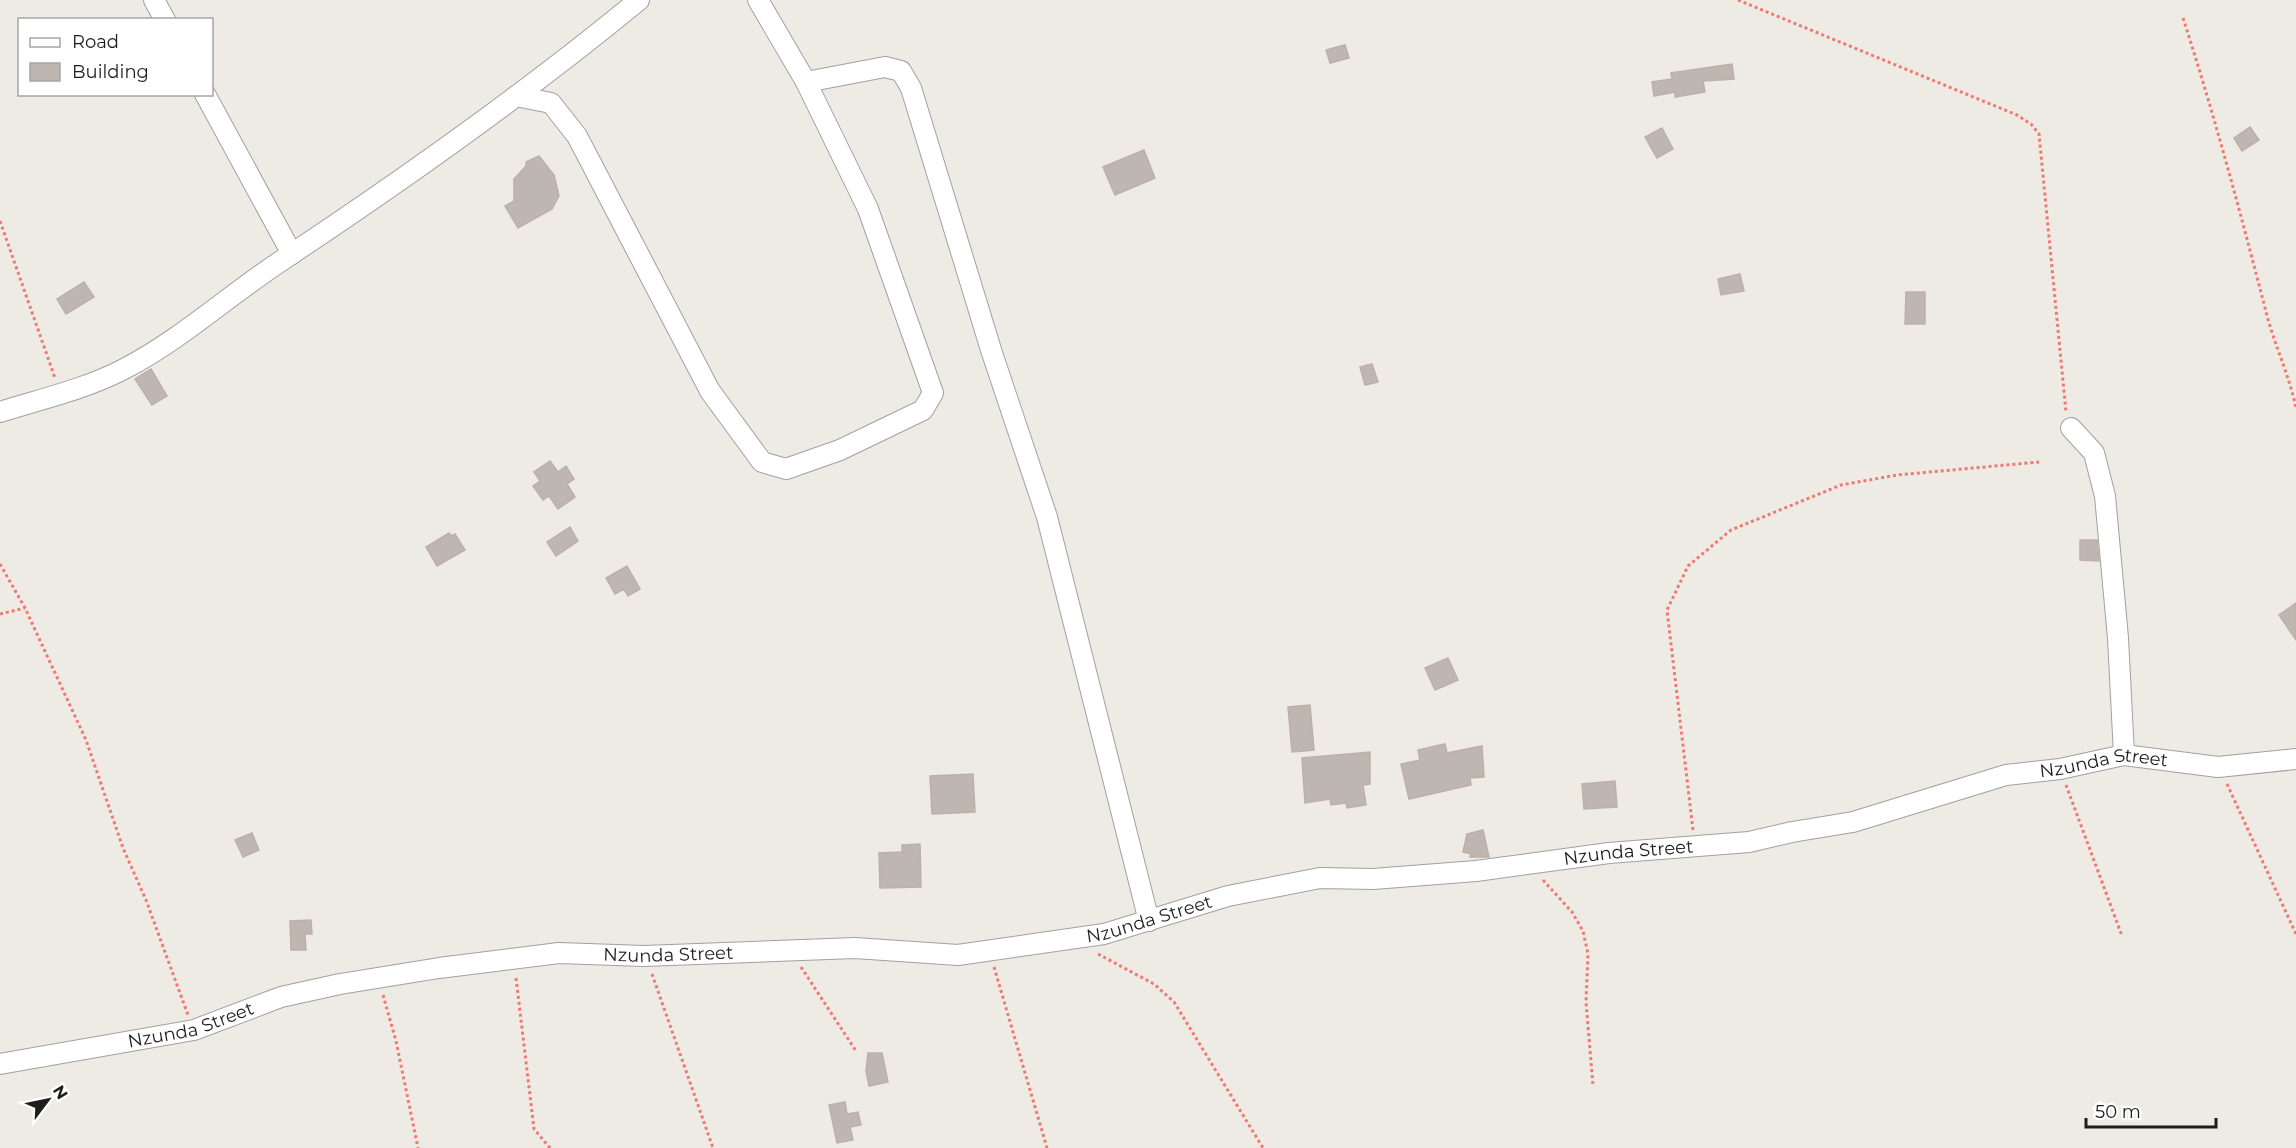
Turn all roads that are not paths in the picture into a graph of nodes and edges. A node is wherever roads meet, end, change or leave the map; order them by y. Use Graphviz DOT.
graph roads {
  1 [pos="154,0"];
  2 [pos="639,0"];
  3 [pos="758,0"];
  4 [pos="164,18"];
  5 [pos="806,82"];
  6 [pos="206,96"];
  7 [pos="516,96"];
  8 [pos="292,254"];
  9 [pos="0,412"];
  10 [pos="2071,428"];
  11 [pos="2124,755"];
  12 [pos="2296,759"];
  13 [pos="1149,921"];
  14 [pos="0,1064"];
  1 -- 4 [label="street"];
  2 -- 7 [label="street"];
  3 -- 5 [label="street"];
  5 -- 7 [label="street"];
  5 -- 13 [label="street"];
  6 -- 8 [label="street"];
  7 -- 8 [label="street"];
  8 -- 9 [label="street"];
  10 -- 11 [label="street"];
  11 -- 12 [label="street, Nzunda Street"];
  11 -- 13 [label="street, Nzunda Street"];
  13 -- 14 [label="street, Nzunda Street"];
}
